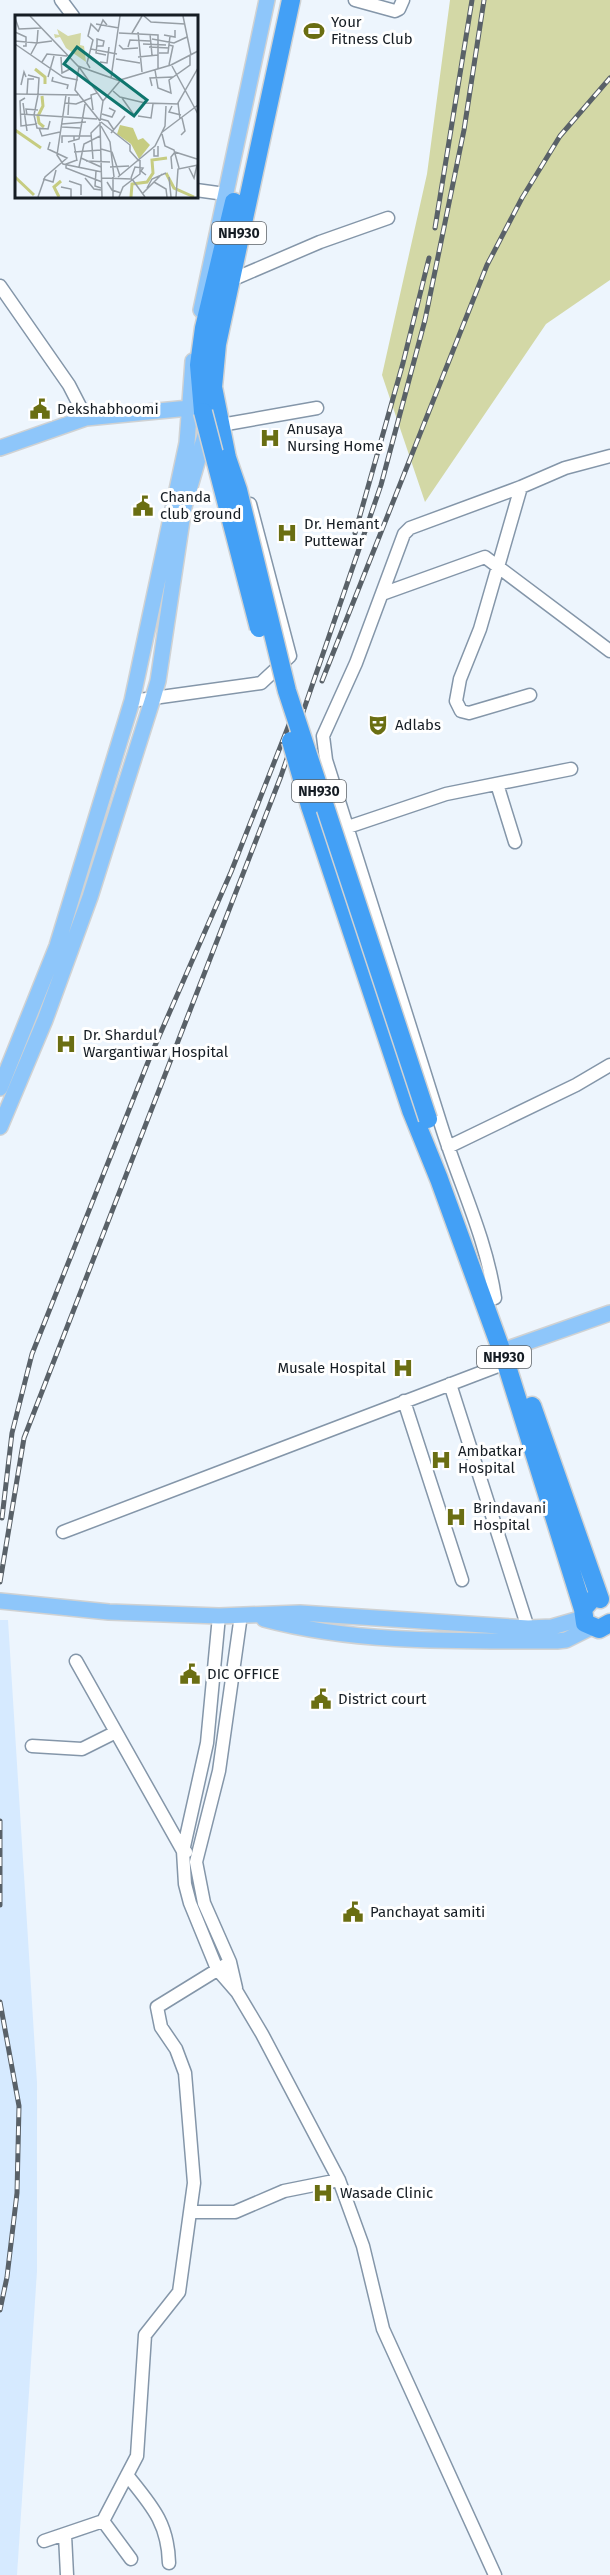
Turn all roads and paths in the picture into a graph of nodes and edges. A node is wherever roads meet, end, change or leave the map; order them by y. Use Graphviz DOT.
graph roads {
  1 [pos="61,0"];
  2 [pos="267,0"];
  3 [pos="279,0"];
  4 [pos="291,0"];
  5 [pos="355,0"];
  6 [pos="403,0"];
  7 [pos="71,15"];
  8 [pos="198,190"];
  9 [pos="225,194"];
  10 [pos="388,218"];
  11 [pos="229,281"];
  12 [pos="0,286"];
  13 [pos="216,402"];
  14 [pos="189,408"];
  15 [pos="317,408"];
  16 [pos="86,418"];
  17 [pos="222,432"];
  18 [pos="0,448"];
  19 [pos="609,459"];
  20 [pos="521,487"];
  21 [pos="497,565"];
  22 [pos="382,594"];
  23 [pos="610,650"];
  24 [pos="530,695"];
  25 [pos="153,698"];
  26 [pos="132,701"];
  27 [pos="117,748"];
  28 [pos="136,755"];
  29 [pos="571,769"];
  30 [pos="497,784"];
  31 [pos="348,827"];
  32 [pos="514,842"];
  33 [pos="19,1062"];
  34 [pos="610,1065"];
  35 [pos="0,1088"];
  36 [pos="0,1127"];
  37 [pos="448,1147"];
  38 [pos="495,1298"];
  39 [pos="610,1312"];
  40 [pos="507,1353"];
  41 [pos="450,1383"];
  42 [pos="404,1401"];
  43 [pos="63,1532"];
  44 [pos="462,1580"];
  45 [pos="0,1600"];
  46 [pos="606,1601"];
  47 [pos="244,1615"];
  48 [pos="219,1616"];
  49 [pos="597,1622"];
  50 [pos="528,1628"];
  51 [pos="76,1661"];
  52 [pos="116,1732"];
  53 [pos="32,1746"];
  54 [pos="183,1851"];
  55 [pos="198,1854"];
  56 [pos="230,1962"];
  57 [pos="217,1969"];
  58 [pos="237,1992"];
  59 [pos="339,2180"];
  60 [pos="190,2212"];
  61 [pos="128,2475"];
  62 [pos="103,2521"];
  63 [pos="65,2535"];
  64 [pos="44,2541"];
  65 [pos="131,2559"];
  66 [pos="169,2563"];
  67 [pos="67,2575"];
  68 [pos="495,2575"];
  1 -- 7 [label="street"];
  2 -- 9 [label="main road"];
  3 -- 40 [label="highway, NH930, bridge"];
  4 -- 11 [label="highway, NH930"];
  5 -- 6 [label="street"];
  8 -- 9 [label="street"];
  9 -- 14 [label="main road"];
  10 -- 11 [label="street"];
  11 -- 13 [label="highway, NH930"];
  12 -- 16 [label="street"];
  13 -- 17 [label="highway, NH930"];
  13 -- 25 [label="main road"];
  14 -- 16 [label="main road"];
  14 -- 26 [label="main road"];
  15 -- 17 [label="street"];
  16 -- 18 [label="main road"];
  17 -- 25 [label="street"];
  17 -- 38 [label="highway, NH930, bridge"];
  19 -- 20 [label="street"];
  20 -- 21 [label="street"];
  20 -- 22 [label="street"];
  21 -- 22 [label="street"];
  21 -- 23 [label="street"];
  21 -- 24 [label="street"];
  22 -- 31 [label="street"];
  25 -- 26 [label="street"];
  25 -- 28 [label="main road"];
  26 -- 27 [label="main road"];
  27 -- 28 [label="main road"];
  27 -- 33 [label="main road"];
  28 -- 33 [label="main road"];
  29 -- 30 [label="street"];
  30 -- 31 [label="street"];
  30 -- 32 [label="street"];
  31 -- 37 [label="street"];
  33 -- 35 [label="main road"];
  33 -- 36 [label="main road"];
  34 -- 37 [label="street"];
  37 -- 38 [label="street"];
  38 -- 40 [label="highway, NH930"];
  39 -- 40 [label="main road"];
  40 -- 41 [label="street"];
  40 -- 46 [label="highway, NH930"];
  40 -- 49 [label="highway, NH930"];
  41 -- 42 [label="street"];
  41 -- 50 [label="street"];
  42 -- 43 [label="street"];
  42 -- 44 [label="street"];
  45 -- 48 [label="main road"];
  46 -- 49 [label="highway, NH930"];
  47 -- 48 [label="main road"];
  47 -- 49 [label="main road"];
  47 -- 50 [label="main road"];
  47 -- 55 [label="street"];
  48 -- 54 [label="street"];
  49 -- 50 [label="main road"];
  51 -- 52 [label="street"];
  52 -- 53 [label="street"];
  52 -- 54 [label="street"];
  54 -- 55 [label="street"];
  54 -- 57 [label="street"];
  55 -- 56 [label="street"];
  56 -- 57 [label="street"];
  56 -- 58 [label="street"];
  57 -- 58 [label="street"];
  57 -- 60 [label="street"];
  58 -- 59 [label="street"];
  59 -- 60 [label="street"];
  59 -- 68 [label="street"];
  60 -- 61 [label="street"];
  61 -- 62 [label="street"];
  61 -- 66 [label="street"];
  62 -- 63 [label="street"];
  62 -- 65 [label="street"];
  63 -- 64 [label="street"];
  63 -- 67 [label="street"];
}
